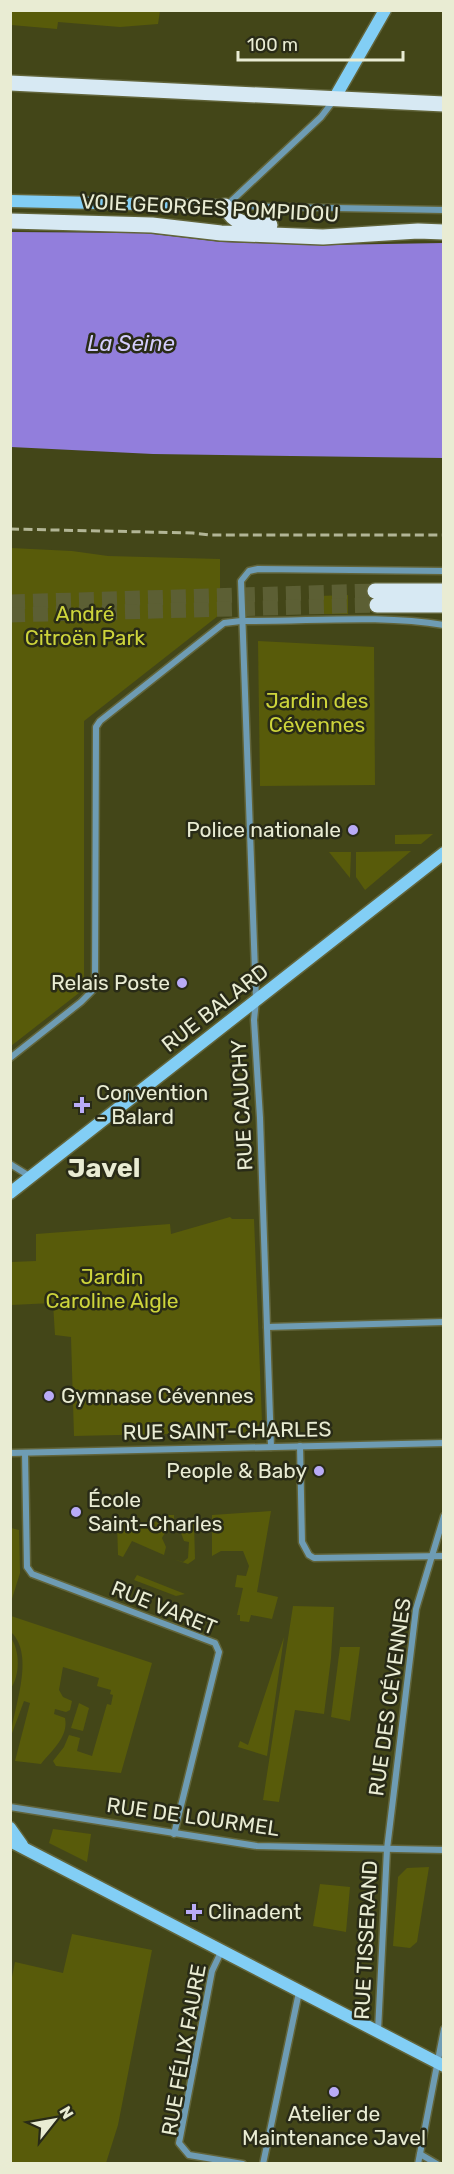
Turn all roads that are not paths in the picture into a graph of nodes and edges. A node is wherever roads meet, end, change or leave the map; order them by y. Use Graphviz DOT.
graph roads {
  1 [pos="385,10"];
  2 [pos="10,83"];
  3 [pos="334,99"];
  4 [pos="444,104"];
  5 [pos="10,201"];
  6 [pos="225,206"];
  7 [pos="444,210"];
  8 [pos="10,221"];
  9 [pos="444,232"];
  10 [pos="389,233"];
  11 [pos="444,571"];
  12 [pos="444,591"];
  13 [pos="444,605"];
  14 [pos="241,621"];
  15 [pos="444,625"];
  16 [pos="444,854"];
  17 [pos="256,1000"];
  18 [pos="10,1058"];
  19 [pos="10,1164"];
  20 [pos="32,1177"];
  21 [pos="10,1194"];
  22 [pos="444,1322"];
  23 [pos="267,1327"];
  24 [pos="444,1443"];
  25 [pos="300,1446"];
  26 [pos="271,1447"];
  27 [pos="10,1453"];
  28 [pos="26,1453"];
  29 [pos="444,1516"];
  30 [pos="432,1556"];
  31 [pos="444,1556"];
  32 [pos="10,1807"];
  33 [pos="10,1828"];
  34 [pos="174,1833"];
  35 [pos="10,1841"];
  36 [pos="23,1846"];
  37 [pos="387,1849"];
  38 [pos="444,1850"];
  39 [pos="222,1950"];
  40 [pos="300,1991"];
  41 [pos="444,2029"];
  42 [pos="378,2032"];
  43 [pos="441,2065"];
  44 [pos="420,2154"];
  45 [pos="243,2163"];
  46 [pos="263,2163"];
  47 [pos="418,2163"];
  48 [pos="437,2163"];
  1 -- 3 [label="street"];
  2 -- 3 [label="main road"];
  3 -- 4 [label="main road"];
  3 -- 6 [label="street"];
  5 -- 6 [label="street"];
  6 -- 7 [label="street"];
  6 -- 10 [label="main road"];
  8 -- 10 [label="main road, VOIE GEORGES POMPIDOU"];
  9 -- 10 [label="main road, VOIE GEORGES POMPIDOU"];
  11 -- 14 [label="street, RUE CAUCHY"];
  12 -- 13 [label="main road"];
  14 -- 15 [label="street"];
  14 -- 17 [label="street, RUE CAUCHY"];
  14 -- 18 [label="street"];
  16 -- 17 [label="street, RUE BALARD"];
  17 -- 20 [label="street, RUE BALARD"];
  17 -- 23 [label="street, RUE CAUCHY"];
  19 -- 20 [label="street"];
  20 -- 21 [label="street, RUE BALARD"];
  22 -- 23 [label="street"];
  23 -- 26 [label="street, RUE CAUCHY"];
  24 -- 25 [label="street, RUE SAINT-CHARLES"];
  25 -- 26 [label="street, RUE SAINT-CHARLES"];
  25 -- 30 [label="street"];
  26 -- 28 [label="street, RUE SAINT-CHARLES"];
  27 -- 28 [label="street, RUE SAINT-CHARLES"];
  28 -- 34 [label="street, RUE VARET"];
  29 -- 30 [label="street, RUE DES CÉVENNES"];
  30 -- 31 [label="street"];
  30 -- 37 [label="street, RUE DES CÉVENNES"];
  32 -- 34 [label="street, RUE DE LOURMEL"];
  33 -- 36 [label="street"];
  34 -- 37 [label="street, RUE DE LOURMEL"];
  35 -- 36 [label="street"];
  36 -- 39 [label="street"];
  37 -- 38 [label="street, RUE DE LOURMEL"];
  37 -- 42 [label="street, RUE TISSERAND"];
  39 -- 40 [label="street"];
  39 -- 45 [label="street, RUE FÉLIX FAURE"];
  40 -- 42 [label="street"];
  40 -- 46 [label="street"];
  41 -- 43 [label="street"];
  42 -- 43 [label="street"];
  43 -- 44 [label="street"];
  44 -- 47 [label="street"];
  44 -- 48 [label="street"];
}
